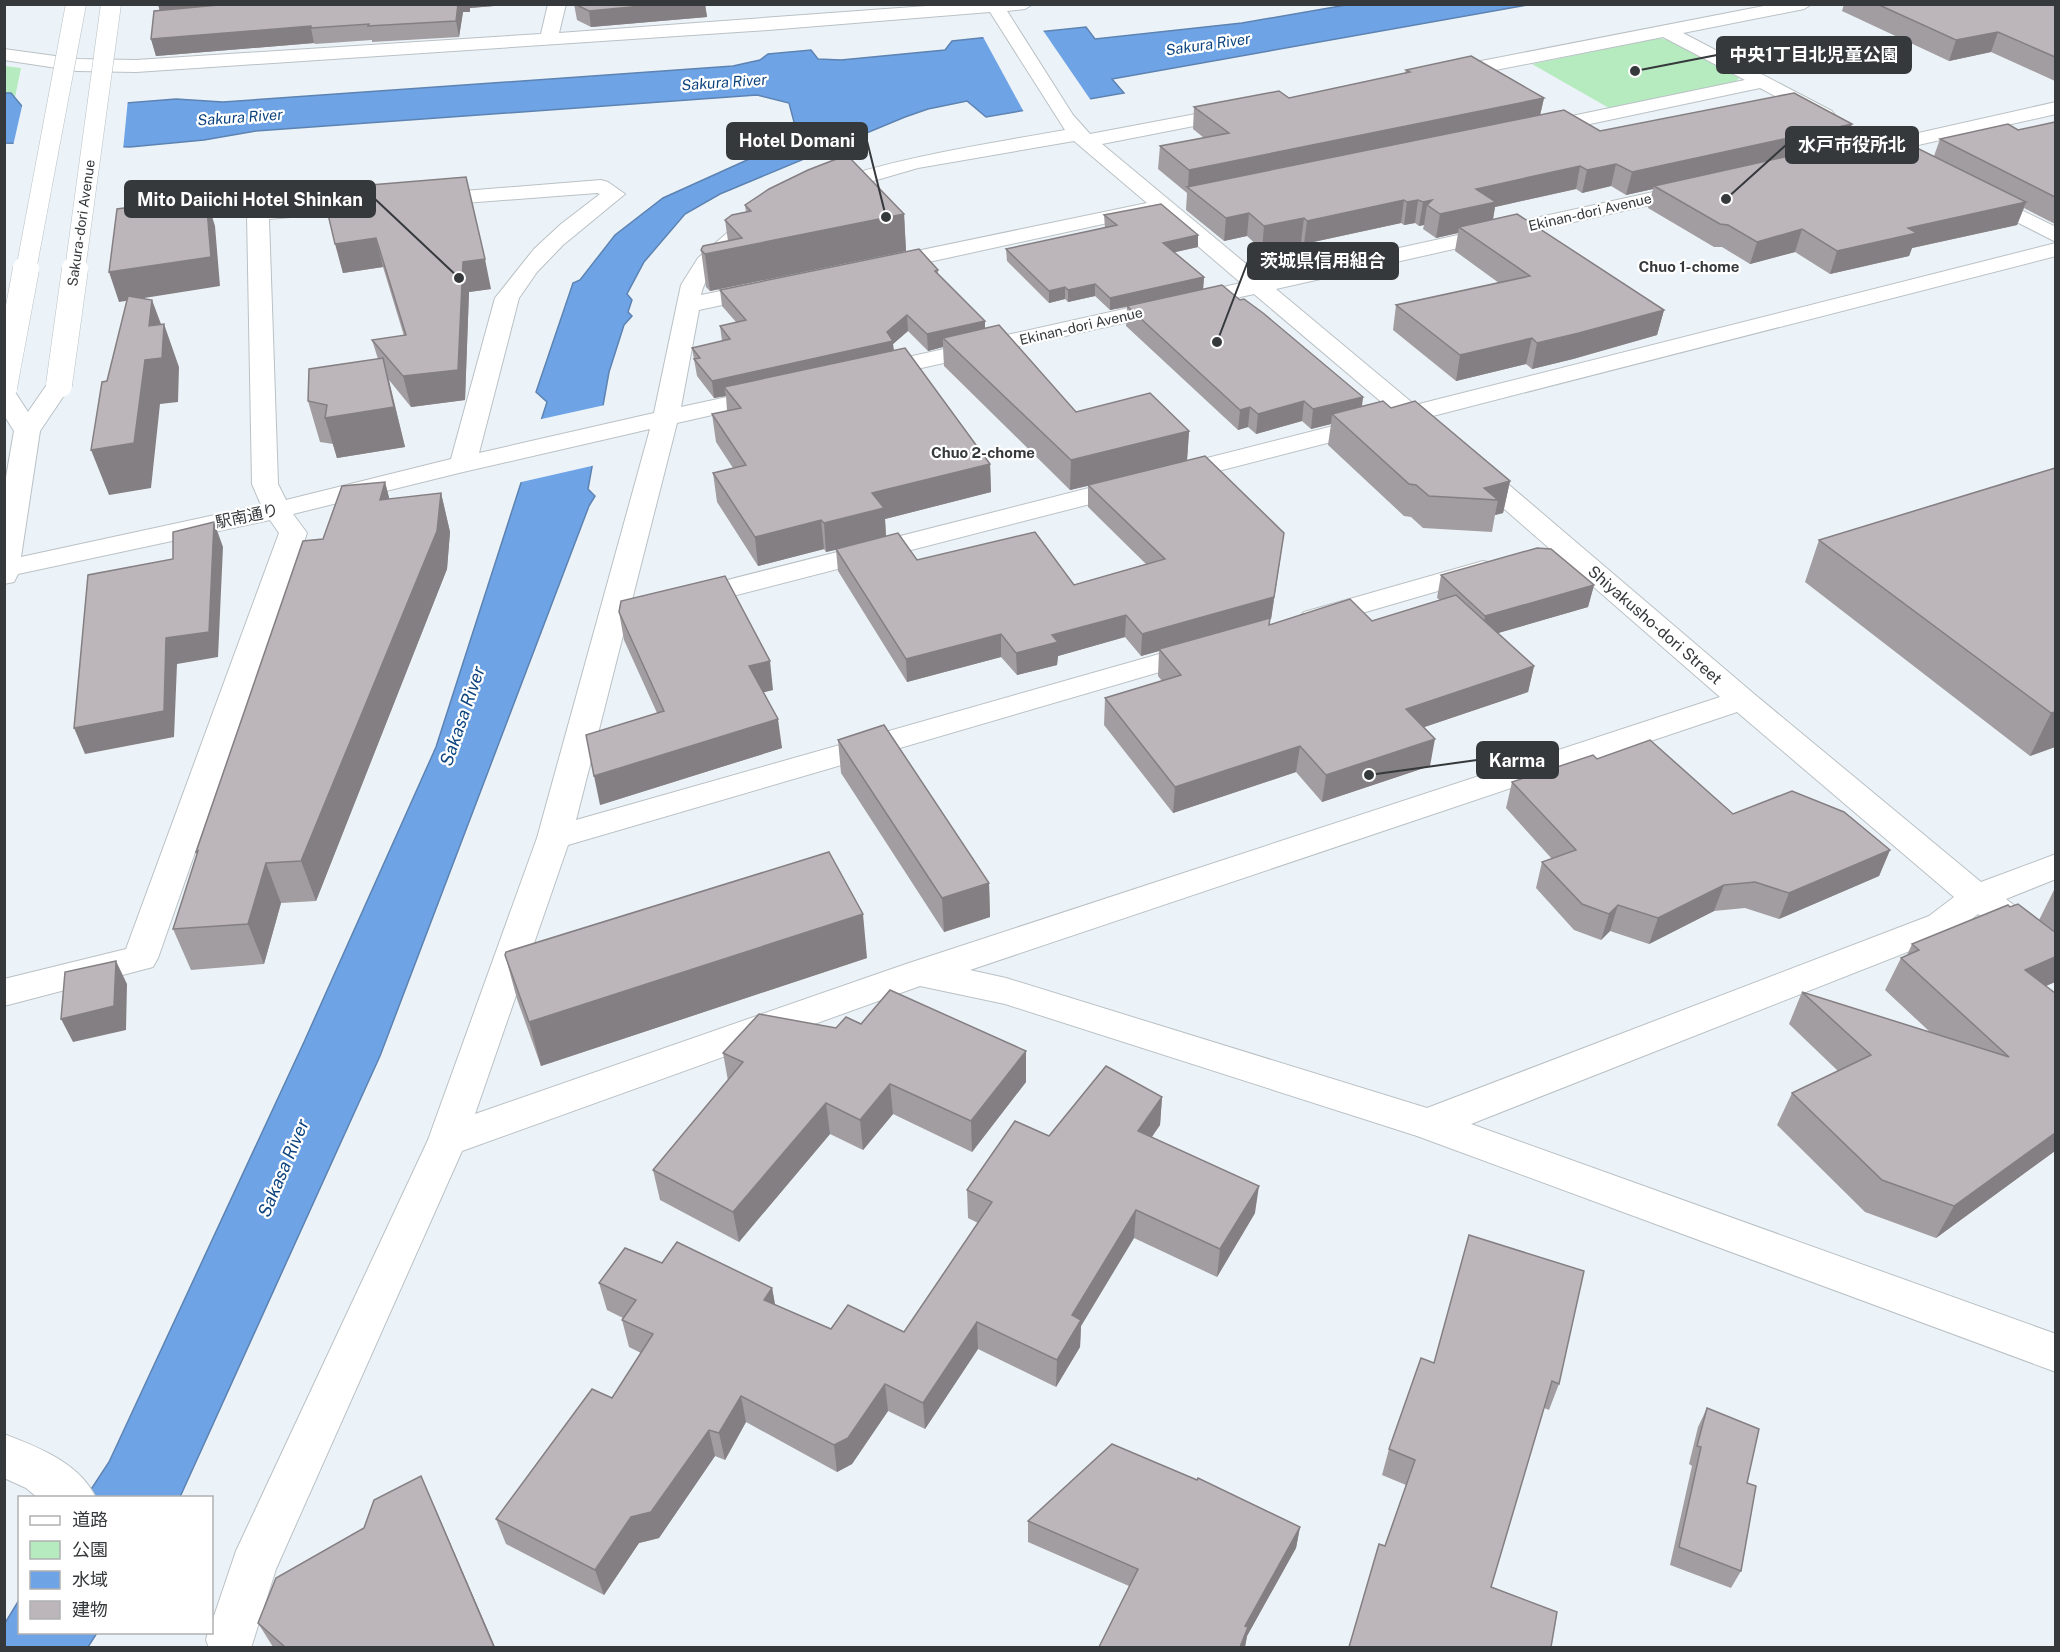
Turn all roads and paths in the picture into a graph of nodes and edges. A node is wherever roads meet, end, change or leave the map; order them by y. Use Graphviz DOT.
graph roads {
  1 [pos="75,4"];
  2 [pos="111,4"];
  3 [pos="557,4"];
  4 [pos="1025,4"];
  5 [pos="1804,4"];
  6 [pos="995,6"];
  7 [pos="1668,32"];
  8 [pos="276,39"];
  9 [pos="549,39"];
  10 [pos="4,54"];
  11 [pos="272,57"];
  12 [pos="1424,78"];
  13 [pos="1763,82"];
  14 [pos="1261,108"];
  15 [pos="2055,108"];
  16 [pos="1076,131"];
  17 [pos="1516,133"];
  18 [pos="1885,146"];
  19 [pos="1827,159"];
  20 [pos="1915,162"];
  21 [pos="1711,185"];
  22 [pos="1965,189"];
  23 [pos="807,196"];
  24 [pos="1187,201"];
  25 [pos="1164,206"];
  26 [pos="748,228"];
  27 [pos="2055,236"];
  28 [pos="2055,249"];
  29 [pos="861,269"];
  30 [pos="780,286"];
  31 [pos="1259,286"];
  32 [pos="687,305"];
  33 [pos="852,377"];
  34 [pos="4,387"];
  35 [pos="794,390"];
  36 [pos="4,394"];
  37 [pos="1410,414"];
  38 [pos="650,422"];
  39 [pos="27,431"];
  40 [pos="475,462"];
  41 [pos="277,510"];
  42 [pos="1564,546"];
  43 [pos="5,571"];
  44 [pos="638,611"];
  45 [pos="1288,626"];
  46 [pos="1231,642"];
  47 [pos="1742,700"];
  48 [pos="554,838"];
  49 [pos="2055,866"];
  50 [pos="1977,897"];
  51 [pos="2055,958"];
  52 [pos="920,973"];
  53 [pos="4,993"];
  54 [pos="1428,1124"];
  55 [pos="447,1140"];
  56 [pos="2055,1353"];
  57 [pos="223,1636"];
  1 -- 34 [label="street, bridge"];
  2 -- 39 [label="street, Sakura-dori Avenue, bridge"];
  3 -- 9 [label="street"];
  4 -- 6 [label="street"];
  5 -- 7 [label="street"];
  6 -- 9 [label="street"];
  6 -- 16 [label="street, Shiyakusho-dori Street"];
  7 -- 12 [label="street"];
  7 -- 13 [label="street"];
  8 -- 11 [label="street"];
  9 -- 11 [label="street"];
  10 -- 11 [label="street"];
  13 -- 17 [label="street"];
  13 -- 18 [label="street"];
  14 -- 16 [label="street"];
  15 -- 18 [label="street"];
  16 -- 23 [label="street"];
  16 -- 25 [label="street, Shiyakusho-dori Street"];
  18 -- 19 [label="street"];
  18 -- 20 [label="street"];
  21 -- 31 [label="street, Ekinan-dori Avenue"];
  22 -- 27 [label="street"];
  24 -- 25 [label="street"];
  25 -- 29 [label="street"];
  25 -- 31 [label="street, Shiyakusho-dori Street"];
  26 -- 32 [label="street"];
  28 -- 37 [label="street"];
  30 -- 32 [label="street"];
  31 -- 33 [label="street, Ekinan-dori Avenue"];
  31 -- 37 [label="street, Shiyakusho-dori Street"];
  32 -- 38 [label="street"];
  35 -- 38 [label="street"];
  36 -- 39 [label="street"];
  37 -- 42 [label="street, Shiyakusho-dori Street"];
  37 -- 44 [label="street"];
  38 -- 40 [label="street, 駅南通り"];
  38 -- 44 [label="street"];
  39 -- 43 [label="street, Sakura-dori Avenue"];
  40 -- 41 [label="street, 駅南通り"];
  40 -- 41 [label="street"];
  41 -- 43 [label="street, 駅南通り"];
  41 -- 53 [label="street"];
  42 -- 45 [label="street"];
  42 -- 47 [label="street, Shiyakusho-dori Street"];
  44 -- 48 [label="street"];
  46 -- 48 [label="street"];
  47 -- 50 [label="street, Shiyakusho-dori Street"];
  47 -- 52 [label="street"];
  48 -- 55 [label="street"];
  49 -- 50 [label="street"];
  50 -- 51 [label="street, Shiyakusho-dori Street"];
  50 -- 54 [label="street"];
  52 -- 54 [label="street"];
  52 -- 55 [label="street"];
  54 -- 56 [label="street"];
  55 -- 57 [label="street"];
}
